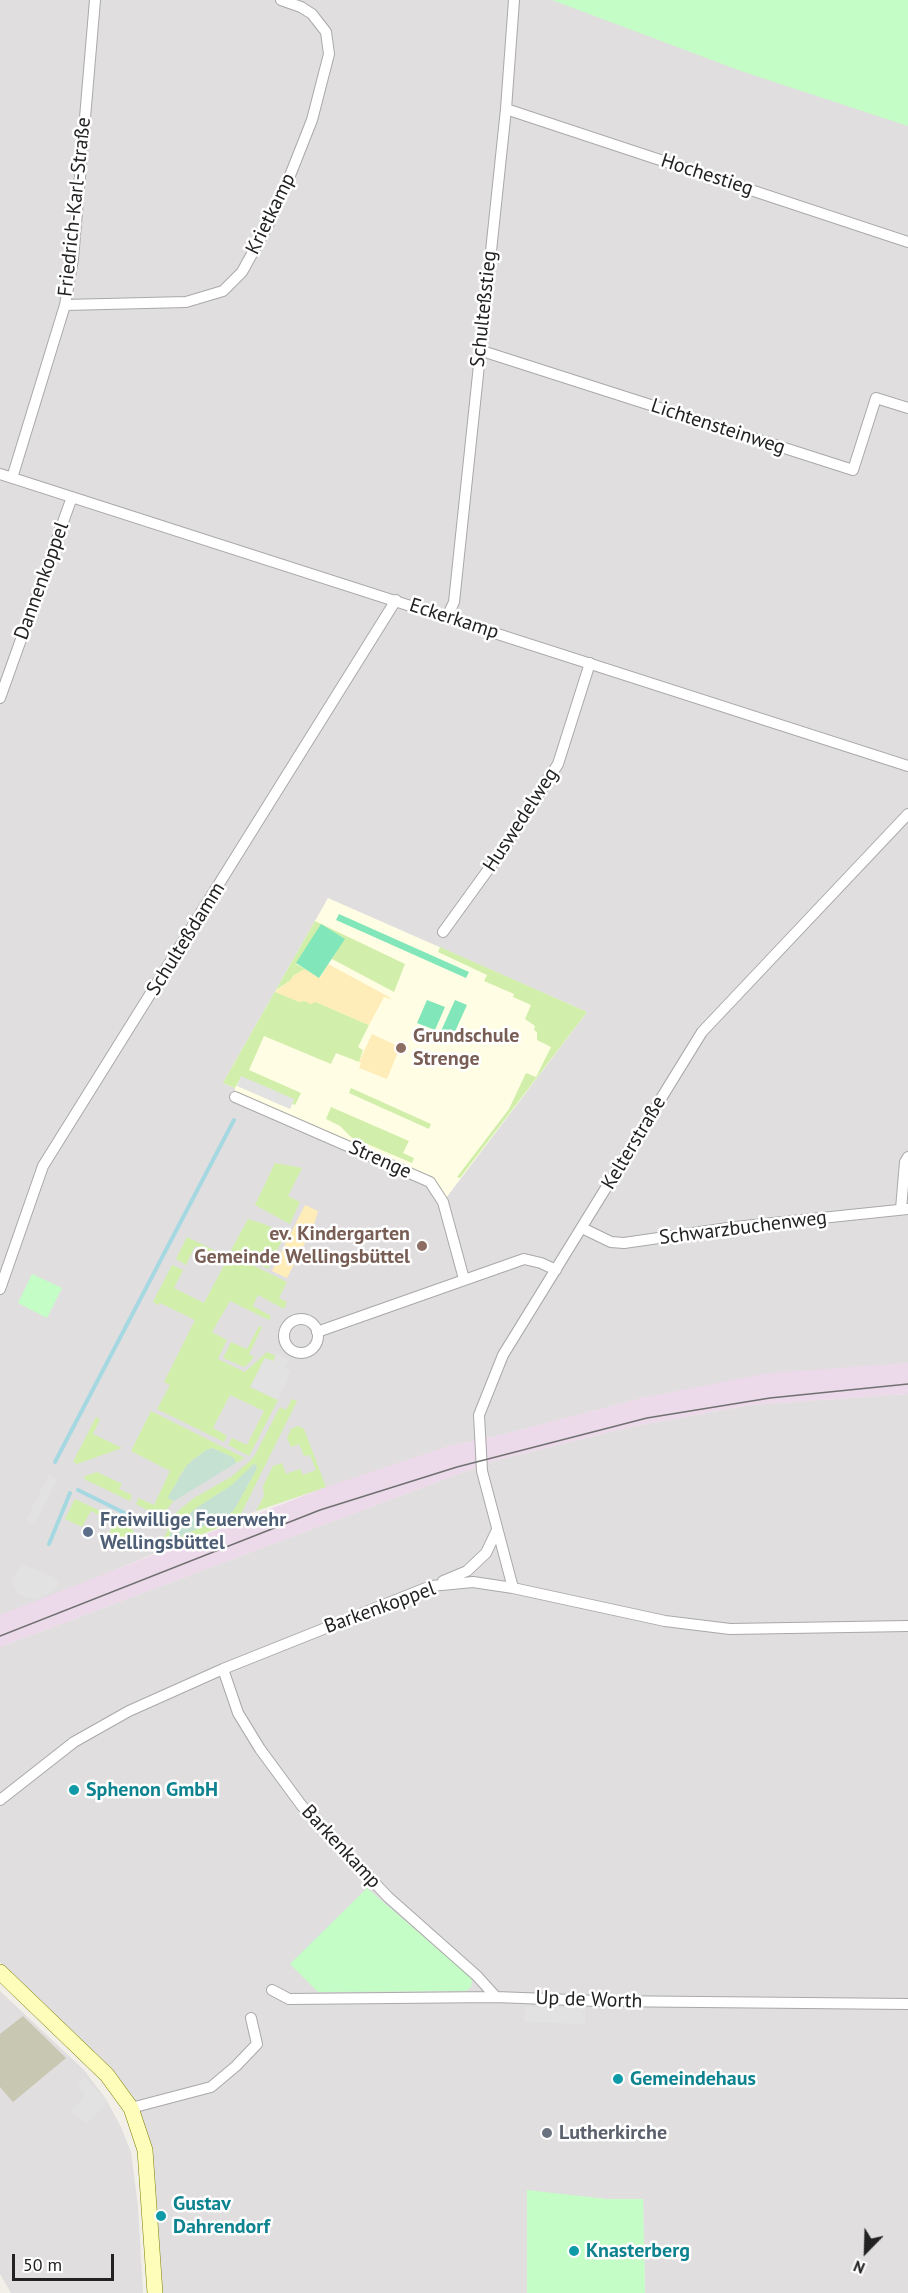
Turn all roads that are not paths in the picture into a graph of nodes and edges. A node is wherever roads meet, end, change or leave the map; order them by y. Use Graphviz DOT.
graph roads {
  1 [pos="95,0"];
  2 [pos="281,0"];
  3 [pos="514,0"];
  4 [pos="506,109"];
  5 [pos="908,242"];
  6 [pos="65,305"];
  7 [pos="479,350"];
  8 [pos="908,408"];
  9 [pos="0,474"];
  10 [pos="12,478"];
  11 [pos="72,497"];
  12 [pos="396,600"];
  13 [pos="447,617"];
  14 [pos="590,663"];
  15 [pos="0,698"];
  16 [pos="908,766"];
  17 [pos="908,814"];
  18 [pos="443,932"];
  19 [pos="235,1097"];
  20 [pos="908,1157"];
  21 [pos="905,1209"];
  22 [pos="582,1228"];
  23 [pos="556,1269"];
  24 [pos="464,1279"];
  25 [pos="0,1289"];
  26 [pos="317,1332"];
  27 [pos="497,1530"];
  28 [pos="430,1586"];
  29 [pos="513,1588"];
  30 [pos="908,1626"];
  31 [pos="223,1668"];
  32 [pos="0,1800"];
  33 [pos="0,1972"];
  34 [pos="272,1990"];
  35 [pos="496,1996"];
  36 [pos="908,2004"];
  37 [pos="251,2018"];
  38 [pos="131,2108"];
  39 [pos="155,2293"];
  1 -- 6 [label="street, Friedrich-Karl-Straße"];
  2 -- 6 [label="street, Krietkamp"];
  3 -- 4 [label="street, Schulteßstieg"];
  4 -- 5 [label="street, Hochestieg"];
  4 -- 7 [label="street, Schulteßstieg"];
  6 -- 10 [label="street, Friedrich-Karl-Straße"];
  7 -- 8 [label="street, Lichtensteinweg"];
  7 -- 13 [label="street, Schulteßstieg"];
  9 -- 10 [label="street, Eckerkamp"];
  10 -- 11 [label="street, Eckerkamp"];
  11 -- 12 [label="street, Eckerkamp"];
  11 -- 15 [label="street, Dannenkoppel"];
  12 -- 13 [label="street, Eckerkamp"];
  12 -- 25 [label="street, Schulteßdamm"];
  13 -- 14 [label="street, Eckerkamp"];
  14 -- 16 [label="street, Eckerkamp"];
  14 -- 18 [label="street, Huswedelweg"];
  17 -- 22 [label="street, Kelterstraße"];
  19 -- 24 [label="street, Strenge"];
  20 -- 21 [label="street"];
  21 -- 22 [label="street, Schwarzbuchenweg"];
  22 -- 23 [label="street, Kelterstraße"];
  23 -- 24 [label="street"];
  23 -- 27 [label="street, Kelterstraße"];
  24 -- 26 [label="street"];
  27 -- 28 [label="street"];
  27 -- 29 [label="street, Kelterstraße"];
  28 -- 29 [label="street, Barkenkoppel"];
  28 -- 31 [label="street, Barkenkoppel"];
  29 -- 30 [label="street, Barkenkoppel"];
  31 -- 32 [label="street, Barkenkoppel"];
  31 -- 35 [label="street, Barkenkamp"];
  33 -- 38 [label="main road"];
  34 -- 35 [label="street, Up de Worth"];
  35 -- 36 [label="street, Up de Worth"];
  37 -- 38 [label="street"];
  38 -- 39 [label="main road"];
}
